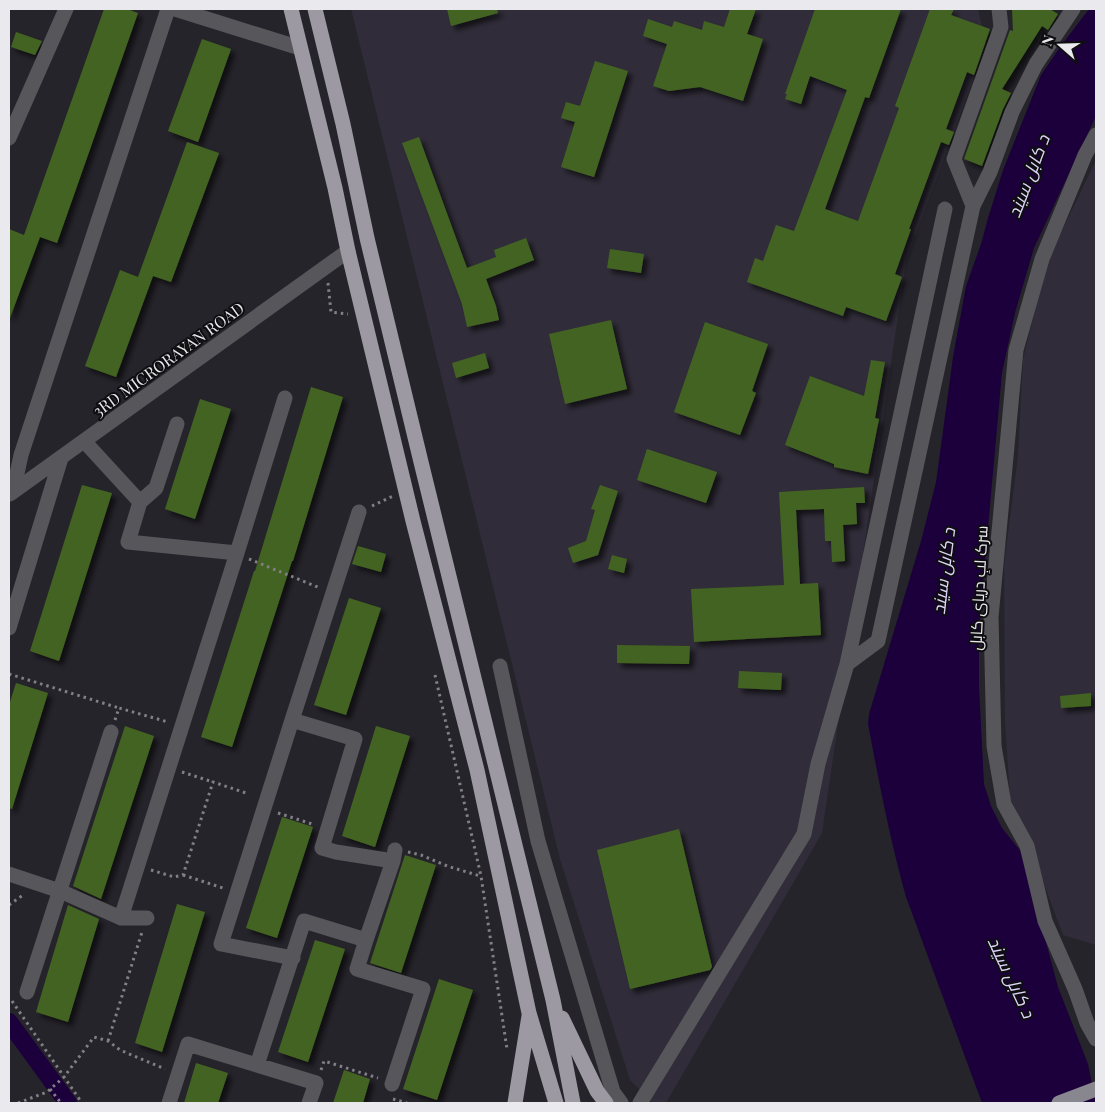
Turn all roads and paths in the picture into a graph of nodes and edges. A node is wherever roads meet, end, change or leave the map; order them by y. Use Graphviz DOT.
graph roads {
  1 [pos="66,9"];
  2 [pos="168,9"];
  3 [pos="175,9"];
  4 [pos="291,9"];
  5 [pos="315,9"];
  6 [pos="999,9"];
  7 [pos="1073,9"];
  8 [pos="300,48"];
  9 [pos="1096,135"];
  10 [pos="9,138"];
  11 [pos="973,206"];
  12 [pos="945,209"];
  13 [pos="348,251"];
  14 [pos="326,266"];
  15 [pos="352,315"];
  16 [pos="285,398"];
  17 [pos="177,424"];
  18 [pos="84,441"];
  19 [pos="61,458"];
  20 [pos="392,486"];
  21 [pos="11,494"];
  22 [pos="394,496"];
  23 [pos="140,502"];
  24 [pos="396,505"];
  25 [pos="359,512"];
  26 [pos="237,553"];
  27 [pos="334,593"];
  28 [pos="9,623"];
  29 [pos="848,664"];
  30 [pos="500,666"];
  31 [pos="433,667"];
  32 [pos="9,674"];
  33 [pos="119,708"];
  34 [pos="292,720"];
  35 [pos="182,726"];
  36 [pos="111,732"];
  37 [pos="169,769"];
  38 [pos="213,782"];
  39 [pos="249,794"];
  40 [pos="263,808"];
  41 [pos="327,829"];
  42 [pos="394,855"];
  43 [pos="138,866"];
  44 [pos="9,874"];
  45 [pos="183,875"];
  46 [pos="481,876"];
  47 [pos="60,892"];
  48 [pos="237,893"];
  49 [pos="121,918"];
  50 [pos="147,918"];
  51 [pos="366,940"];
  52 [pos="292,958"];
  53 [pos="27,992"];
  54 [pos="553,1000"];
  55 [pos="12,1001"];
  56 [pos="529,1012"];
  57 [pos="1096,1039"];
  58 [pos="108,1041"];
  59 [pos="508,1052"];
  60 [pos="257,1065"];
  61 [pos="178,1074"];
  62 [pos="64,1077"];
  63 [pos="316,1083"];
  64 [pos="392,1084"];
  65 [pos="50,1089"];
  66 [pos="1096,1089"];
  67 [pos="18,1103"];
  68 [pos="61,1103"];
  69 [pos="82,1103"];
  70 [pos="169,1103"];
  71 [pos="310,1103"];
  72 [pos="407,1103"];
  73 [pos="515,1103"];
  74 [pos="556,1103"];
  75 [pos="573,1103"];
  76 [pos="606,1103"];
  77 [pos="621,1103"];
  78 [pos="640,1103"];
  79 [pos="1059,1103"];
  1 -- 10 [label="street"];
  2 -- 21 [label="street"];
  3 -- 8 [label="street"];
  4 -- 8 [label="highway"];
  5 -- 54 [label="highway"];
  6 -- 11 [label="street"];
  7 -- 11 [label="street"];
  8 -- 13 [label="highway"];
  9 -- 57 [label="street, سرک لبِ دریای کابل"];
  11 -- 29 [label="street"];
  12 -- 29 [label="street"];
  13 -- 14 [label="street, 3RD MICRORAYAN ROAD"];
  13 -- 56 [label="highway"];
  14 -- 15 [label="path"];
  14 -- 18 [label="street, 3RD MICRORAYAN ROAD"];
  16 -- 26 [label="street"];
  17 -- 23 [label="street"];
  18 -- 19 [label="street, 3RD MICRORAYAN ROAD"];
  18 -- 23 [label="street"];
  19 -- 21 [label="street, 3RD MICRORAYAN ROAD"];
  19 -- 28 [label="street"];
  20 -- 22 [label="path"];
  22 -- 24 [label="path"];
  22 -- 25 [label="path"];
  23 -- 26 [label="street"];
  25 -- 27 [label="street"];
  26 -- 27 [label="path"];
  26 -- 35 [label="street"];
  27 -- 34 [label="street"];
  29 -- 78 [label="street"];
  30 -- 77 [label="street"];
  31 -- 46 [label="path"];
  32 -- 33 [label="path"];
  33 -- 35 [label="path"];
  33 -- 36 [label="path"];
  34 -- 40 [label="street"];
  34 -- 41 [label="street"];
  35 -- 37 [label="street"];
  36 -- 47 [label="street"];
  37 -- 38 [label="path"];
  37 -- 43 [label="street"];
  38 -- 39 [label="path"];
  38 -- 45 [label="path"];
  40 -- 41 [label="path"];
  40 -- 48 [label="street"];
  41 -- 42 [label="street"];
  42 -- 46 [label="path"];
  42 -- 51 [label="street"];
  43 -- 45 [label="path"];
  43 -- 49 [label="street"];
  44 -- 47 [label="street"];
  45 -- 48 [label="path"];
  46 -- 59 [label="path"];
  47 -- 49 [label="street"];
  47 -- 53 [label="street"];
  48 -- 52 [label="street"];
  49 -- 50 [label="street"];
  50 -- 58 [label="path"];
  51 -- 52 [label="street"];
  51 -- 64 [label="street"];
  52 -- 60 [label="street"];
  54 -- 75 [label="highway"];
  54 -- 76 [label="highway"];
  55 -- 62 [label="path"];
  56 -- 73 [label="highway"];
  56 -- 74 [label="highway"];
  58 -- 61 [label="path"];
  58 -- 62 [label="path"];
  60 -- 61 [label="street"];
  60 -- 63 [label="street"];
  61 -- 70 [label="street"];
  62 -- 65 [label="path"];
  62 -- 69 [label="path"];
  63 -- 64 [label="path"];
  63 -- 71 [label="street"];
  64 -- 72 [label="path"];
  65 -- 67 [label="path"];
  65 -- 68 [label="path"];
  66 -- 79 [label="main road"];
}
